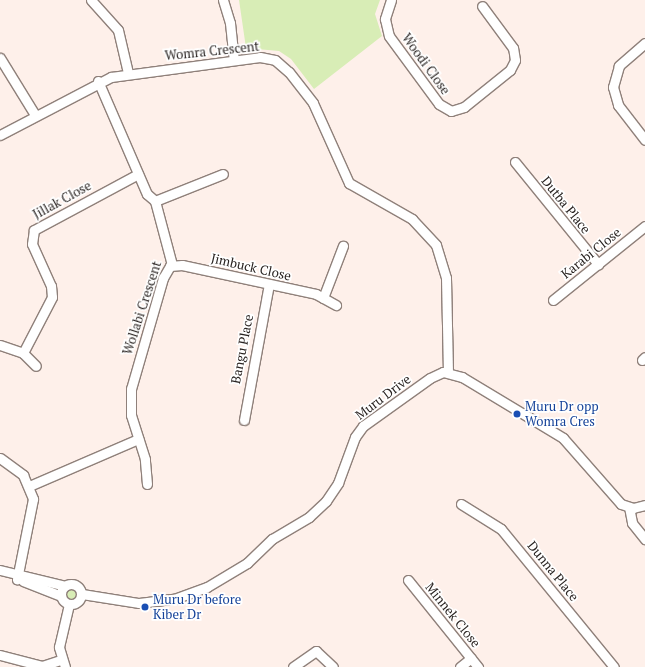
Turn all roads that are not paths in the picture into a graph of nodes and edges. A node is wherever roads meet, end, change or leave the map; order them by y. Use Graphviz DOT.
graph roads {
  1 [pos="91,0"];
  2 [pos="223,0"];
  3 [pos="391,0"];
  4 [pos="482,6"];
  5 [pos="645,43"];
  6 [pos="0,58"];
  7 [pos="234,60"];
  8 [pos="128,73"];
  9 [pos="98,81"];
  10 [pos="34,115"];
  11 [pos="0,135"];
  12 [pos="645,140"];
  13 [pos="515,162"];
  14 [pos="138,174"];
  15 [pos="223,174"];
  16 [pos="155,201"];
  17 [pos="645,226"];
  18 [pos="344,246"];
  19 [pos="598,264"];
  20 [pos="172,265"];
  21 [pos="269,284"];
  22 [pos="323,298"];
  23 [pos="554,300"];
  24 [pos="336,305"];
  25 [pos="0,345"];
  26 [pos="23,353"];
  27 [pos="36,366"];
  28 [pos="448,372"];
  29 [pos="244,420"];
  30 [pos="138,439"];
  31 [pos="0,458"];
  32 [pos="147,484"];
  33 [pos="29,486"];
  34 [pos="461,504"];
  35 [pos="645,505"];
  36 [pos="629,507"];
  37 [pos="645,539"];
  38 [pos="0,570"];
  39 [pos="0,576"];
  40 [pos="17,577"];
  41 [pos="408,580"];
  42 [pos="65,586"];
  43 [pos="82,594"];
  44 [pos="61,596"];
  45 [pos="69,604"];
  46 [pos="0,655"];
  47 [pos="471,658"];
  48 [pos="63,664"];
  49 [pos="293,667"];
  50 [pos="333,667"];
  51 [pos="460,667"];
  52 [pos="478,667"];
  53 [pos="614,667"];
  1 -- 8 [label="street"];
  2 -- 7 [label="street"];
  3 -- 4 [label="street, Woodi Close"];
  5 -- 12 [label="street"];
  6 -- 10 [label="street"];
  7 -- 8 [label="street, Womra Crescent"];
  7 -- 28 [label="street, Womra Crescent"];
  8 -- 9 [label="street, Womra Crescent"];
  9 -- 10 [label="street, Womra Crescent"];
  9 -- 14 [label="street, Wollabi Crescent"];
  10 -- 11 [label="street, Womra Crescent"];
  13 -- 19 [label="street, Dutba Place"];
  14 -- 16 [label="street, Wollabi Crescent"];
  14 -- 26 [label="street, Jillak Close"];
  15 -- 16 [label="street"];
  16 -- 20 [label="street, Wollabi Crescent"];
  17 -- 19 [label="street, Karabi Close"];
  18 -- 22 [label="street"];
  19 -- 23 [label="street, Karabi Close"];
  20 -- 21 [label="street, Jimbuck Close"];
  20 -- 30 [label="street, Wollabi Crescent"];
  21 -- 22 [label="street, Jimbuck Close"];
  21 -- 29 [label="street, Bangu Place"];
  22 -- 24 [label="street, Jimbuck Close"];
  25 -- 26 [label="street"];
  26 -- 27 [label="street"];
  28 -- 36 [label="street"];
  28 -- 43 [label="street, Muru Drive"];
  30 -- 32 [label="street, Wollabi Crescent"];
  30 -- 33 [label="street"];
  31 -- 33 [label="street"];
  33 -- 40 [label="street"];
  34 -- 53 [label="street, Dunna Place"];
  35 -- 36 [label="street"];
  36 -- 37 [label="street"];
  38 -- 40 [label="street"];
  39 -- 40 [label="street"];
  40 -- 42 [label="street"];
  40 -- 44 [label="street"];
  41 -- 47 [label="street, Minnek Close"];
  42 -- 43 [label="street"];
  42 -- 44 [label="street"];
  43 -- 45 [label="street"];
  44 -- 45 [label="street"];
  45 -- 48 [label="street"];
  46 -- 48 [label="street"];
  47 -- 51 [label="street"];
  47 -- 52 [label="street, Minnek Close"];
  49 -- 50 [label="street"];
}
